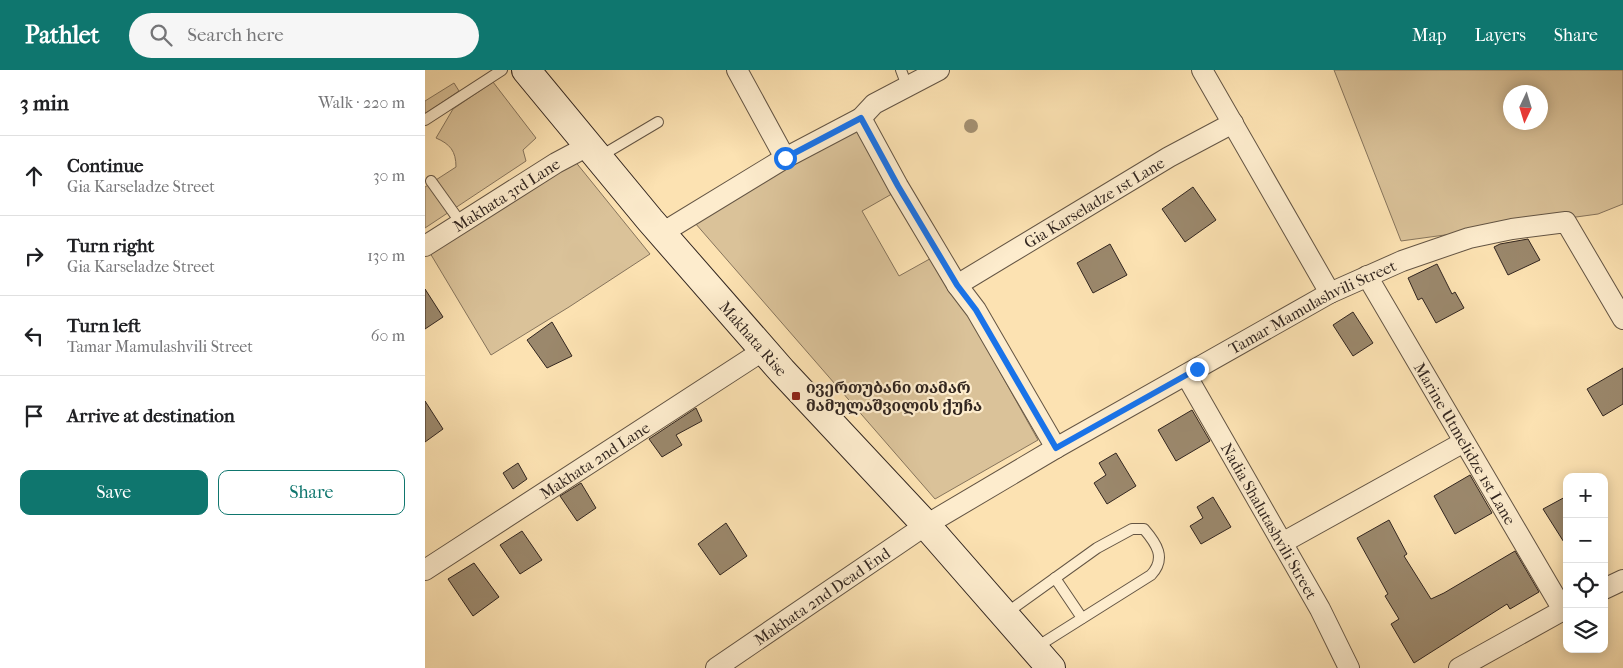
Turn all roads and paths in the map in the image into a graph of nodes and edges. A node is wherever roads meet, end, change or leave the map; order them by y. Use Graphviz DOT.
graph roads {
  1 [pos="502,70"];
  2 [pos="526,70"];
  3 [pos="737,70"];
  4 [pos="939,70"];
  5 [pos="1202,70"];
  6 [pos="904,78"];
  7 [pos="861,118"];
  8 [pos="425,120"];
  9 [pos="658,122"];
  10 [pos="1233,123"];
  11 [pos="593,152"];
  12 [pos="785,158"];
  13 [pos="431,181"];
  14 [pos="461,223"];
  15 [pos="662,233"];
  16 [pos="425,246"];
  17 [pos="1367,276"];
  18 [pos="957,285"];
  19 [pos="1330,293"];
  20 [pos="1623,319"];
  21 [pos="764,350"];
  22 [pos="1186,375"];
  23 [pos="1464,442"];
  24 [pos="1056,448"];
  25 [pos="926,525"];
  26 [pos="1282,543"];
  27 [pos="425,570"];
  28 [pos="1055,578"];
  29 [pos="1623,580"];
  30 [pos="1608,588"];
  31 [pos="1564,608"];
  32 [pos="1563,610"];
  33 [pos="1005,614"];
  34 [pos="1082,618"];
  35 [pos="1043,658"];
  36 [pos="716,668"];
  37 [pos="1349,668"];
  38 [pos="1459,668"];
  1 -- 8 [label="lane"];
  2 -- 11 [label="main road, Makhata Rise"];
  3 -- 12 [label="street"];
  4 -- 6 [label="street"];
  5 -- 10 [label="street"];
  6 -- 7 [label="street"];
  7 -- 12 [label="street"];
  7 -- 18 [label="street"];
  9 -- 11 [label="lane"];
  10 -- 18 [label="street, Gia Karseladze 1st Lane"];
  10 -- 19 [label="street"];
  11 -- 14 [label="street, Makhata 3rd Lane"];
  11 -- 15 [label="main road, Makhata Rise"];
  12 -- 15 [label="street"];
  13 -- 14 [label="lane"];
  14 -- 16 [label="street, Makhata 3rd Lane"];
  15 -- 21 [label="main road, Makhata Rise"];
  17 -- 19 [label="street, Tamar Mamulashvili Street"];
  17 -- 20 [label="street, Tamar Mamulashvili Street"];
  17 -- 23 [label="street, Marine Utmelidze 1st Lane"];
  18 -- 24 [label="street"];
  19 -- 22 [label="street, Tamar Mamulashvili Street"];
  21 -- 25 [label="main road, Makhata Rise"];
  21 -- 27 [label="street, Makhata 2nd Lane"];
  22 -- 24 [label="street, Tamar Mamulashvili Street"];
  22 -- 26 [label="street, Nadia Shalutashvili Street"];
  23 -- 26 [label="street"];
  23 -- 31 [label="street, Marine Utmelidze 1st Lane"];
  24 -- 25 [label="street, Tamar Mamulashvili Street"];
  25 -- 33 [label="main road, Makhata Rise"];
  25 -- 36 [label="street, Makhata 2nd Dead End"];
  26 -- 37 [label="street, Nadia Shalutashvili Street"];
  28 -- 33 [label="lane"];
  28 -- 34 [label="lane"];
  28 -- 34 [label="lane"];
  29 -- 30 [label="street"];
  32 -- 38 [label="street"];
  33 -- 35 [label="main road, Makhata Rise"];
  34 -- 35 [label="lane"];
}
